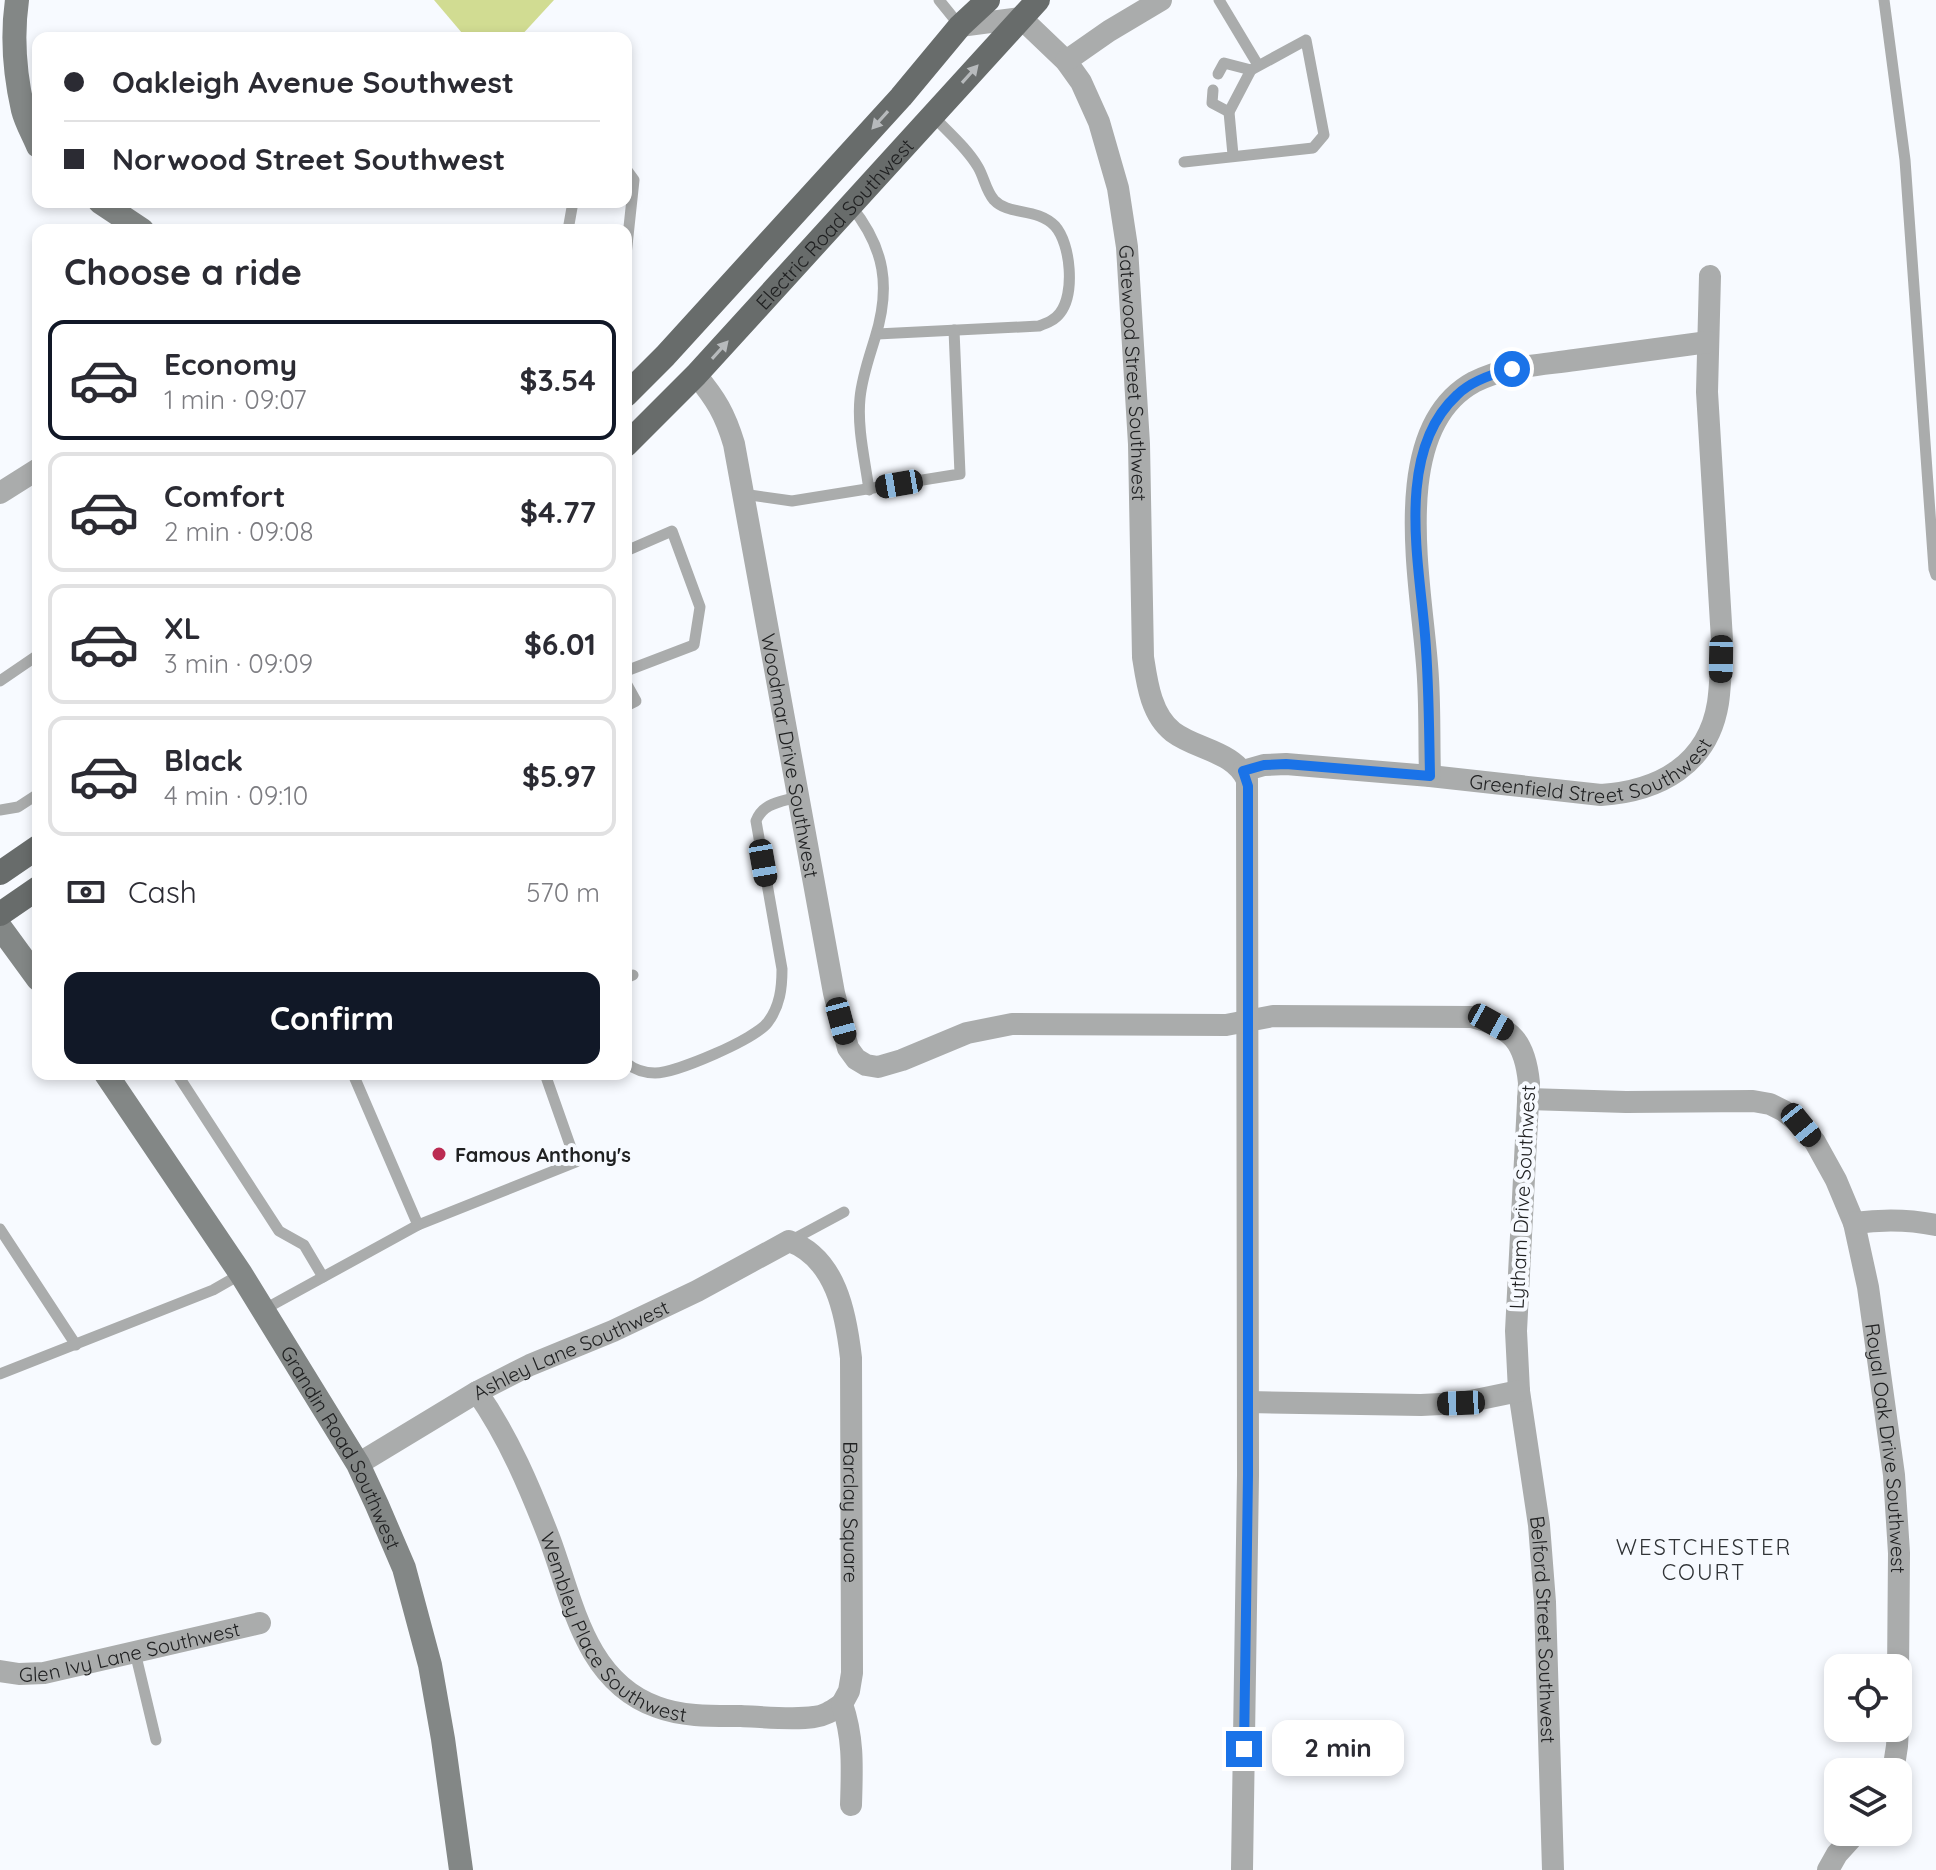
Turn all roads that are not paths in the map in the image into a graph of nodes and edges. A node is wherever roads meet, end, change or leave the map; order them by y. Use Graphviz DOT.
graph roads {
  1 [pos="17,0"];
  2 [pos="939,0"];
  3 [pos="988,0"];
  4 [pos="1038,0"];
  5 [pos="1161,0"];
  6 [pos="1219,0"];
  7 [pos="1884,0"];
  8 [pos="1021,18"];
  9 [pos="960,26"];
  10 [pos="1066,61"];
  11 [pos="1254,67"];
  12 [pos="1218,74"];
  13 [pos="1213,90"];
  14 [pos="1229,112"];
  15 [pos="933,116"];
  16 [pos="32,132"];
  17 [pos="1233,155"];
  18 [pos="1184,162"];
  19 [pos="632,177"];
  20 [pos="632,199"];
  21 [pos="851,206"];
  22 [pos="109,208"];
  23 [pos="133,224"];
  24 [pos="1710,276"];
  25 [pos="954,330"];
  26 [pos="877,334"];
  27 [pos="1708,342"];
  28 [pos="696,375"];
  29 [pos="632,389"];
  30 [pos="632,439"];
  31 [pos="32,473"];
  32 [pos="869,490"];
  33 [pos="0,493"];
  34 [pos="743,494"];
  35 [pos="632,548"];
  36 [pos="1936,575"];
  37 [pos="32,659"];
  38 [pos="632,669"];
  39 [pos="0,681"];
  40 [pos="1243,771"];
  41 [pos="1430,776"];
  42 [pos="797,797"];
  43 [pos="32,798"];
  44 [pos="0,810"];
  45 [pos="32,851"];
  46 [pos="0,873"];
  47 [pos="32,892"];
  48 [pos="0,914"];
  49 [pos="0,927"];
  50 [pos="32,971"];
  51 [pos="1248,1021"];
  52 [pos="932,1047"];
  53 [pos="632,1067"];
  54 [pos="110,1080"];
  55 [pos="181,1080"];
  56 [pos="356,1080"];
  57 [pos="547,1080"];
  58 [pos="1528,1099"];
  59 [pos="844,1212"];
  60 [pos="1854,1223"];
  61 [pos="418,1225"];
  62 [pos="1936,1225"];
  63 [pos="0,1229"];
  64 [pos="789,1241"];
  65 [pos="241,1274"];
  66 [pos="323,1277"];
  67 [pos="263,1310"];
  68 [pos="76,1345"];
  69 [pos="0,1374"];
  70 [pos="1519,1391"];
  71 [pos="477,1392"];
  72 [pos="1248,1402"];
  73 [pos="358,1464"];
  74 [pos="260,1623"];
  75 [pos="135,1652"];
  76 [pos="1898,1654"];
  77 [pos="0,1671"];
  78 [pos="842,1704"];
  79 [pos="156,1740"];
  80 [pos="851,1805"];
  81 [pos="1844,1846"];
  82 [pos="461,1870"];
  83 [pos="1242,1870"];
  84 [pos="1553,1870"];
  85 [pos="1828,1870"];
  1 -- 16 [label="street"];
  2 -- 9 [label="lane"];
  3 -- 9 [label="main road, Electric Road Southwest"];
  4 -- 8 [label="main road, Electric Road Southwest"];
  5 -- 10 [label="street"];
  6 -- 11 [label="lane"];
  7 -- 36 [label="lane"];
  8 -- 9 [label="street"];
  8 -- 10 [label="street, Gatewood Street Southwest"];
  15 -- 8 [label="main road, Electric Road Southwest, one-way"];
  9 -- 29 [label="main road, Electric Road Southwest, one-way"];
  10 -- 40 [label="street, Gatewood Street Southwest"];
  11 -- 12 [label="lane"];
  11 -- 14 [label="lane"];
  11 -- 17 [label="lane"];
  13 -- 14 [label="lane"];
  14 -- 17 [label="lane"];
  15 -- 21 [label="main road, Electric Road Southwest"];
  15 -- 25 [label="lane"];
  17 -- 18 [label="lane"];
  19 -- 20 [label="lane"];
  21 -- 26 [label="lane"];
  28 -- 21 [label="main road, Electric Road Southwest, one-way"];
  22 -- 23 [label="street"];
  24 -- 27 [label="street, Greenfield Street Southwest"];
  25 -- 26 [label="lane"];
  25 -- 32 [label="lane"];
  26 -- 32 [label="lane"];
  27 -- 41 [label="street"];
  27 -- 41 [label="street, Greenfield Street Southwest"];
  28 -- 30 [label="main road, Electric Road Southwest"];
  28 -- 34 [label="street, Woodmar Drive Southwest"];
  31 -- 33 [label="street"];
  32 -- 34 [label="lane"];
  34 -- 42 [label="street, Woodmar Drive Southwest"];
  35 -- 38 [label="lane"];
  37 -- 39 [label="lane"];
  40 -- 41 [label="street, Greenfield Street Southwest"];
  40 -- 51 [label="street"];
  42 -- 52 [label="street, Woodmar Drive Southwest"];
  42 -- 53 [label="lane"];
  43 -- 44 [label="lane"];
  45 -- 46 [label="main road"];
  47 -- 48 [label="main road"];
  49 -- 50 [label="street"];
  51 -- 52 [label="street, Lytham Drive Southwest"];
  51 -- 58 [label="street, Lytham Drive Southwest"];
  51 -- 72 [label="street"];
  54 -- 65 [label="street, Grandin Road Southwest"];
  55 -- 66 [label="lane"];
  56 -- 61 [label="lane"];
  57 -- 61 [label="lane"];
  58 -- 60 [label="street, Royal Oak Drive Southwest"];
  58 -- 70 [label="street, Lytham Drive Southwest"];
  59 -- 64 [label="lane"];
  60 -- 62 [label="street"];
  60 -- 76 [label="street, Royal Oak Drive Southwest"];
  61 -- 66 [label="lane"];
  63 -- 68 [label="lane"];
  64 -- 71 [label="street, Ashley Lane Southwest"];
  64 -- 78 [label="street, Barclay Square"];
  65 -- 67 [label="street, Grandin Road Southwest"];
  65 -- 68 [label="lane"];
  66 -- 67 [label="lane"];
  67 -- 73 [label="street, Grandin Road Southwest"];
  68 -- 69 [label="lane"];
  70 -- 72 [label="street"];
  70 -- 84 [label="street, Belford Street Southwest"];
  71 -- 73 [label="street, Ashley Lane Southwest"];
  71 -- 78 [label="street, Wembley Place Southwest"];
  72 -- 83 [label="street"];
  73 -- 82 [label="street, Grandin Road Southwest"];
  74 -- 75 [label="street, Glen Ivy Lane Southwest"];
  75 -- 77 [label="street, Glen Ivy Lane Southwest"];
  75 -- 79 [label="lane"];
  78 -- 80 [label="street, Barclay Square"];
  81 -- 85 [label="street"];
}
